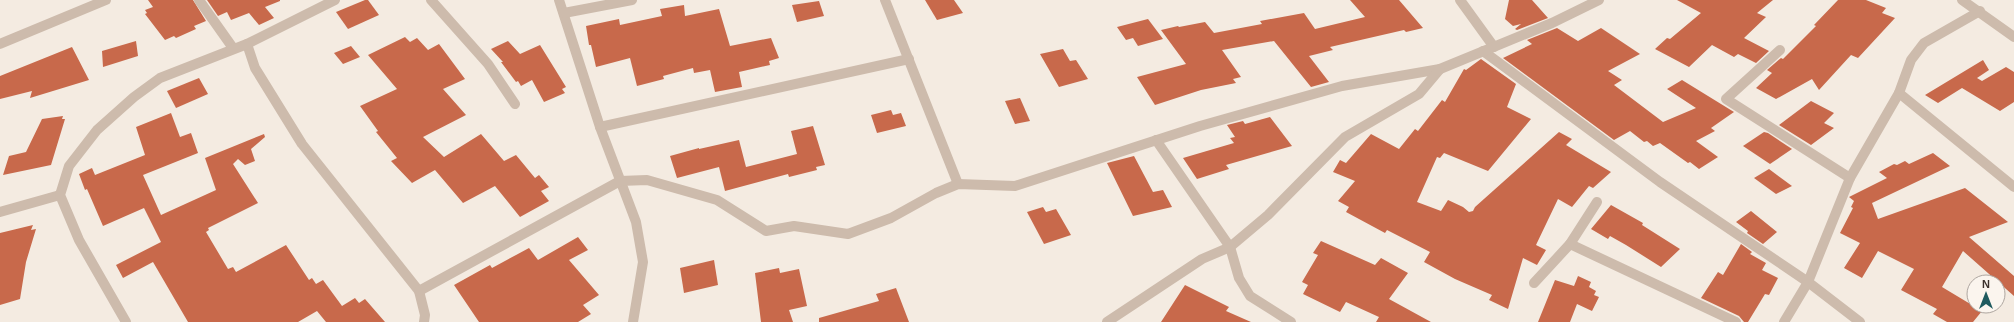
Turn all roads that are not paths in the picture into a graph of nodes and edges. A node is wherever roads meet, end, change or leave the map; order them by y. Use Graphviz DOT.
graph roads {
  1 [pos="106,0"];
  2 [pos="199,0"];
  3 [pos="335,0"];
  4 [pos="431,0"];
  5 [pos="559,0"];
  6 [pos="632,0"];
  7 [pos="885,0"];
  8 [pos="1460,0"];
  9 [pos="1599,0"];
  10 [pos="1962,0"];
  11 [pos="1980,11"];
  12 [pos="564,13"];
  13 [pos="2014,37"];
  14 [pos="0,44"];
  15 [pos="247,44"];
  16 [pos="1494,47"];
  17 [pos="233,48"];
  18 [pos="1780,50"];
  19 [pos="1483,51"];
  20 [pos="909,59"];
  21 [pos="1440,69"];
  22 [pos="1899,93"];
  23 [pos="515,104"];
  24 [pos="600,127"];
  25 [pos="1156,140"];
  26 [pos="1850,178"];
  27 [pos="620,182"];
  28 [pos="958,184"];
  29 [pos="2014,187"];
  30 [pos="60,195"];
  31 [pos="1597,202"];
  32 [pos="0,212"];
  33 [pos="1570,244"];
  34 [pos="1230,247"];
  35 [pos="1808,282"];
  36 [pos="1534,283"];
  37 [pos="419,291"];
  38 [pos="126,322"];
  39 [pos="424,322"];
  40 [pos="634,322"];
  41 [pos="1106,322"];
  42 [pos="1291,322"];
  43 [pos="1736,322"];
  44 [pos="1784,322"];
  45 [pos="1860,322"];
  1 -- 14 [label="street"];
  2 -- 17 [label="street"];
  3 -- 15 [label="street"];
  4 -- 23 [label="street"];
  5 -- 12 [label="street"];
  6 -- 12 [label="street"];
  7 -- 20 [label="street"];
  8 -- 16 [label="street"];
  9 -- 16 [label="street"];
  10 -- 11 [label="street"];
  11 -- 13 [label="street"];
  11 -- 22 [label="street"];
  12 -- 24 [label="street"];
  15 -- 17 [label="street"];
  15 -- 37 [label="street"];
  16 -- 19 [label="street"];
  17 -- 30 [label="street"];
  18 -- 26 [label="street"];
  19 -- 21 [label="street"];
  19 -- 35 [label="street"];
  20 -- 24 [label="street"];
  20 -- 28 [label="street"];
  21 -- 25 [label="street"];
  21 -- 34 [label="street"];
  22 -- 26 [label="street"];
  22 -- 29 [label="street"];
  24 -- 27 [label="street"];
  25 -- 28 [label="street"];
  25 -- 34 [label="street"];
  26 -- 35 [label="street"];
  27 -- 28 [label="street"];
  27 -- 37 [label="street"];
  27 -- 40 [label="street"];
  30 -- 32 [label="street"];
  30 -- 38 [label="street"];
  31 -- 33 [label="street"];
  33 -- 36 [label="street"];
  33 -- 43 [label="street"];
  34 -- 41 [label="street"];
  34 -- 42 [label="street"];
  35 -- 44 [label="street"];
  35 -- 45 [label="street"];
  37 -- 39 [label="street"];
}
